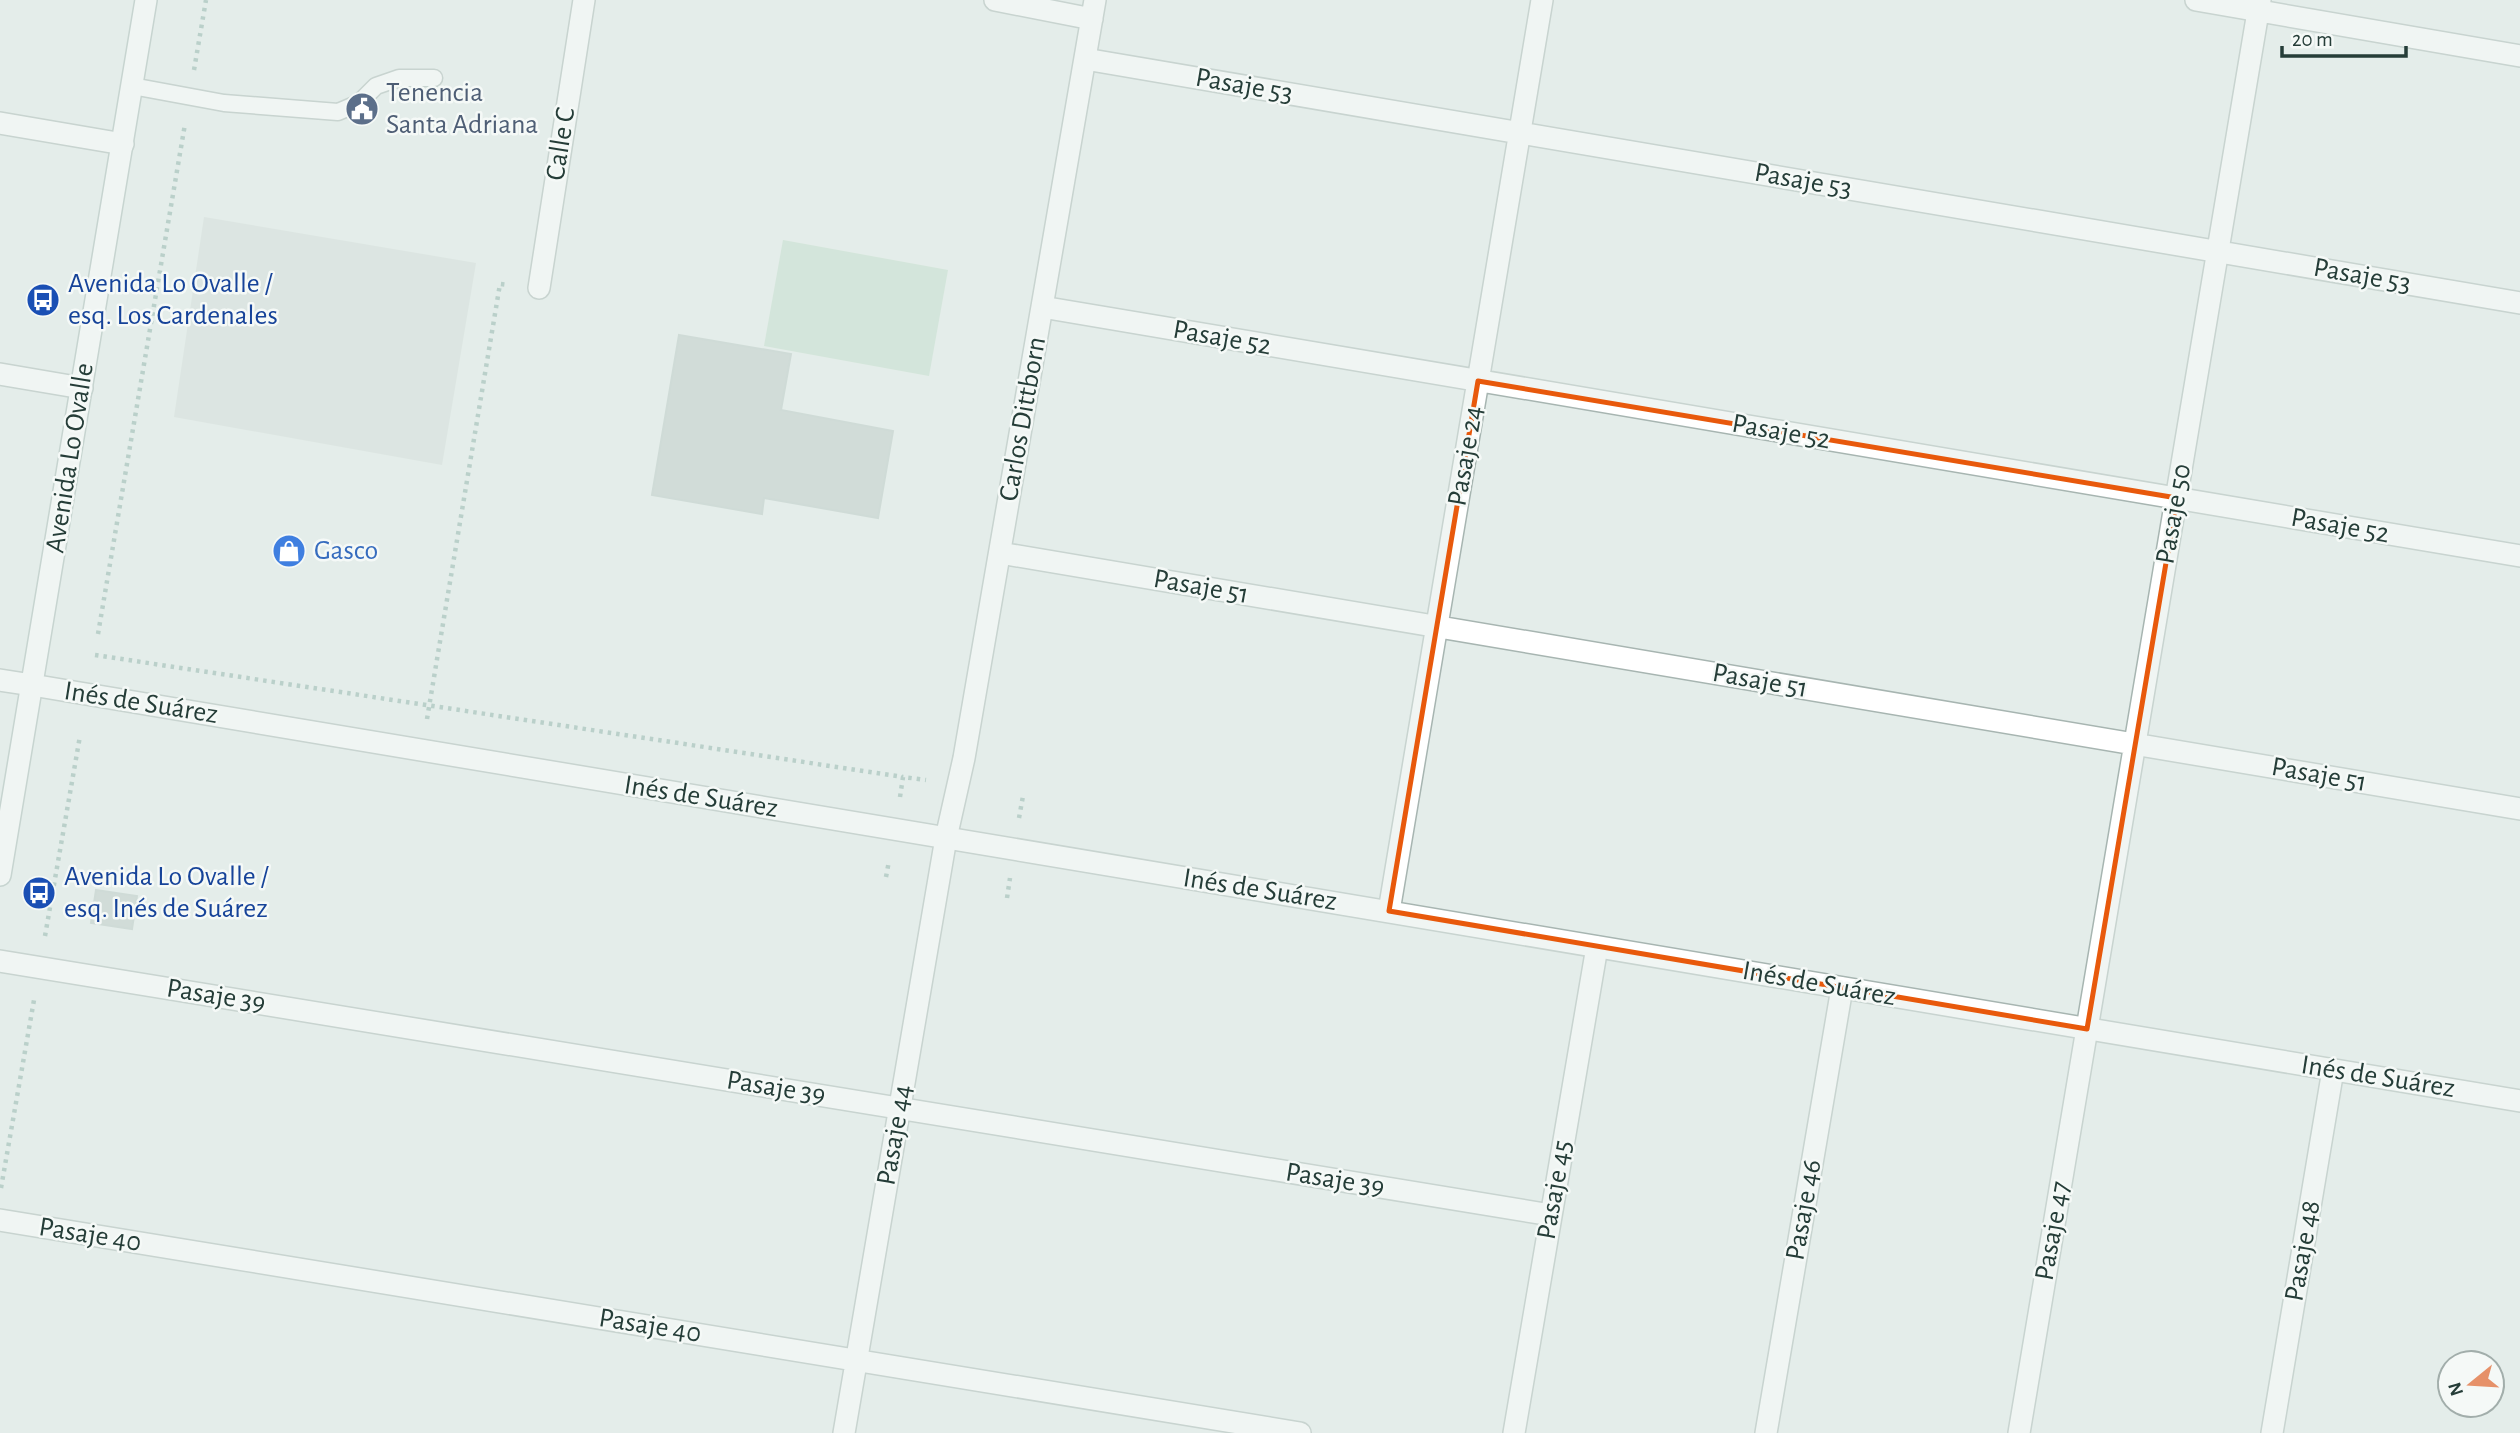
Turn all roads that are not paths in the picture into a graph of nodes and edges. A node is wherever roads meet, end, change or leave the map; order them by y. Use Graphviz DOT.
graph roads {
  1 [pos="146,0"];
  2 [pos="584,0"];
  3 [pos="995,0"];
  4 [pos="1542,0"];
  5 [pos="2196,0"];
  6 [pos="2259,5"];
  7 [pos="1094,9"];
  8 [pos="2520,56"];
  9 [pos="1085,59"];
  10 [pos="434,78"];
  11 [pos="132,86"];
  12 [pos="0,123"];
  13 [pos="1520,132"];
  14 [pos="122,144"];
  15 [pos="2218,252"];
  16 [pos="539,288"];
  17 [pos="2520,303"];
  18 [pos="1042,307"];
  19 [pos="0,374"];
  20 [pos="1478,381"];
  21 [pos="82,388"];
  22 [pos="2177,498"];
  23 [pos="1000,553"];
  24 [pos="2520,556"];
  25 [pos="1437,626"];
  26 [pos="0,680"];
  27 [pos="32,685"];
  28 [pos="2135,744"];
  29 [pos="2520,808"];
  30 [pos="946,838"];
  31 [pos="0,875"];
  32 [pos="1389,911"];
  33 [pos="1597,947"];
  34 [pos="0,961"];
  35 [pos="1842,988"];
  36 [pos="2087,1029"];
  37 [pos="2333,1070"];
  38 [pos="2520,1101"];
  39 [pos="900,1109"];
  40 [pos="1551,1215"];
  41 [pos="0,1220"];
  42 [pos="857,1360"];
  43 [pos="844,1433"];
  44 [pos="1300,1433"];
  45 [pos="1514,1433"];
  46 [pos="1766,1433"];
  47 [pos="2019,1433"];
  48 [pos="2272,1433"];
  1 -- 11 [label="street, Avenida Lo Ovalle"];
  2 -- 16 [label="street, Calle C"];
  3 -- 7 [label="street"];
  4 -- 13 [label="street, Pasaje 24"];
  5 -- 6 [label="street"];
  6 -- 8 [label="street"];
  6 -- 15 [label="street, Pasaje 50"];
  7 -- 9 [label="street, Carlos Dittborn"];
  9 -- 13 [label="street, Pasaje 53"];
  9 -- 18 [label="street, Carlos Dittborn"];
  10 -- 11 [label="lane"];
  11 -- 14 [label="street, Avenida Lo Ovalle"];
  12 -- 14 [label="street"];
  13 -- 15 [label="street, Pasaje 53"];
  13 -- 20 [label="street, Pasaje 24"];
  14 -- 21 [label="street, Avenida Lo Ovalle"];
  15 -- 17 [label="street, Pasaje 53"];
  15 -- 22 [label="street, Pasaje 50"];
  18 -- 20 [label="street, Pasaje 52"];
  18 -- 23 [label="street, Carlos Dittborn"];
  19 -- 21 [label="street"];
  20 -- 22 [label="street, Pasaje 52"];
  20 -- 25 [label="street, Pasaje 24"];
  21 -- 27 [label="street, Avenida Lo Ovalle"];
  22 -- 24 [label="street, Pasaje 52"];
  22 -- 28 [label="street, Pasaje 50"];
  23 -- 25 [label="street, Pasaje 51"];
  23 -- 30 [label="street, Carlos Dittborn"];
  25 -- 28 [label="street, Pasaje 51"];
  25 -- 32 [label="street, Pasaje 24"];
  26 -- 27 [label="street, Inés de Suárez"];
  27 -- 30 [label="street, Inés de Suárez"];
  27 -- 31 [label="street, Avenida Lo Ovalle"];
  28 -- 29 [label="street, Pasaje 51"];
  28 -- 36 [label="street, Pasaje 50"];
  30 -- 32 [label="street, Inés de Suárez"];
  30 -- 39 [label="street, Pasaje 44"];
  32 -- 33 [label="street, Inés de Suárez"];
  33 -- 35 [label="street, Inés de Suárez"];
  33 -- 40 [label="street, Pasaje 45"];
  34 -- 39 [label="street, Pasaje 39"];
  35 -- 36 [label="street, Inés de Suárez"];
  35 -- 46 [label="street, Pasaje 46"];
  36 -- 37 [label="street, Inés de Suárez"];
  36 -- 47 [label="street, Pasaje 47"];
  37 -- 38 [label="street, Inés de Suárez"];
  37 -- 48 [label="street, Pasaje 48"];
  39 -- 40 [label="street, Pasaje 39"];
  39 -- 42 [label="street, Pasaje 44"];
  40 -- 45 [label="street, Pasaje 45"];
  41 -- 42 [label="street, Pasaje 40"];
  42 -- 43 [label="street, Pasaje 44"];
  42 -- 44 [label="street, Pasaje 40"];
}
